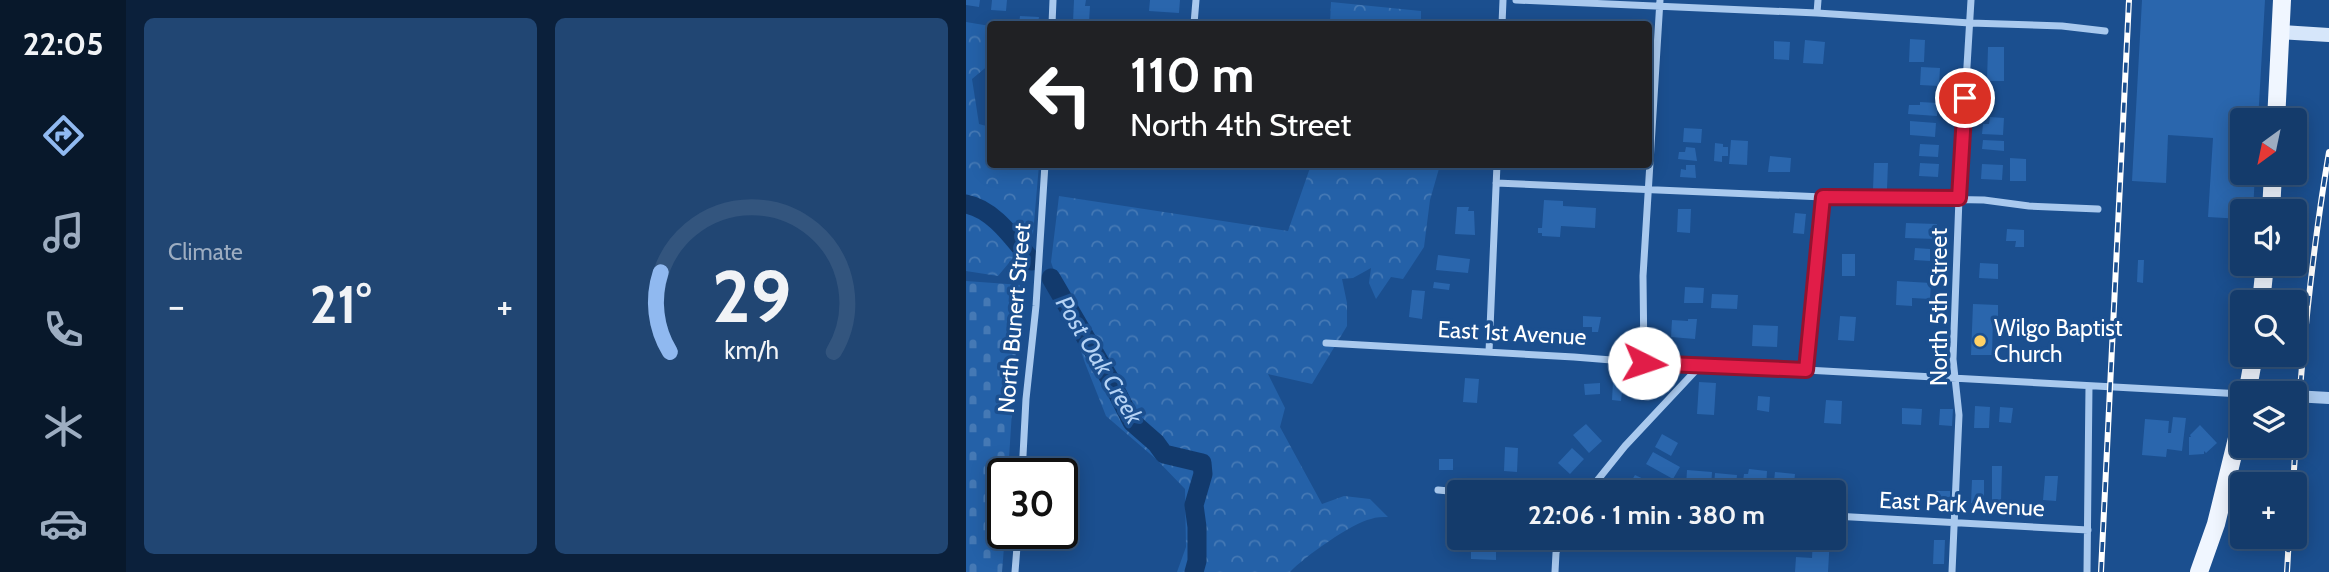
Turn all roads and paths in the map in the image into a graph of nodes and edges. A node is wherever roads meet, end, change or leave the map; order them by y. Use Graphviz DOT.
graph roads {
  1 [pos="1053,0"];
  2 [pos="1196,0"];
  3 [pos="1503,0"];
  4 [pos="1516,0"];
  5 [pos="1818,0"];
  6 [pos="1971,0"];
  7 [pos="2282,0"];
  8 [pos="1660,3"];
  9 [pos="1817,13"];
  10 [pos="1052,21"];
  11 [pos="1194,21"];
  12 [pos="1502,21"];
  13 [pos="1970,23"];
  14 [pos="2105,32"];
  15 [pos="2280,32"];
  16 [pos="2329,35"];
  17 [pos="2277,108"];
  18 [pos="1652,138"];
  19 [pos="1045,168"];
  20 [pos="1497,168"];
  21 [pos="1650,168"];
  22 [pos="1496,183"];
  23 [pos="1649,188"];
  24 [pos="1823,197"];
  25 [pos="1959,198"];
  26 [pos="2098,209"];
  27 [pos="1326,343"];
  28 [pos="1489,352"];
  29 [pos="1644,363"];
  30 [pos="1699,367"];
  31 [pos="1806,370"];
  32 [pos="1956,378"];
  33 [pos="2089,386"];
  34 [pos="2230,393"];
  35 [pos="2307,397"];
  36 [pos="2329,398"];
  37 [pos="1023,458"];
  38 [pos="2232,458"];
  39 [pos="1598,480"];
  40 [pos="1438,490"];
  41 [pos="1447,491"];
  42 [pos="1846,517"];
  43 [pos="1954,522"];
  44 [pos="2088,530"];
  45 [pos="1017,549"];
  46 [pos="1557,550"];
  47 [pos="1015,572"];
  48 [pos="1555,572"];
  49 [pos="1952,572"];
  50 [pos="2087,572"];
  51 [pos="2199,572"];
  1 -- 10 [label="street"];
  2 -- 11 [label="street"];
  3 -- 12 [label="street"];
  4 -- 8 [label="street"];
  5 -- 9 [label="street"];
  6 -- 13 [label="street, North 5th Street"];
  7 -- 15 [label="main road"];
  8 -- 9 [label="street"];
  8 -- 18 [label="street"];
  9 -- 13 [label="street"];
  13 -- 14 [label="street"];
  13 -- 25 [label="street, North 5th Street"];
  15 -- 16 [label="main road"];
  15 -- 17 [label="main road"];
  19 -- 37 [label="street, North Bunert Street"];
  20 -- 22 [label="street"];
  21 -- 23 [label="street"];
  22 -- 23 [label="street"];
  22 -- 28 [label="street"];
  23 -- 24 [label="street"];
  23 -- 29 [label="street"];
  24 -- 25 [label="street"];
  24 -- 31 [label="street"];
  25 -- 26 [label="street"];
  25 -- 32 [label="street, North 5th Street"];
  27 -- 28 [label="street, East 1st Avenue"];
  28 -- 29 [label="street, East 1st Avenue"];
  29 -- 30 [label="street, East 1st Avenue"];
  30 -- 31 [label="street, East 1st Avenue"];
  30 -- 39 [label="street"];
  31 -- 32 [label="street, East 1st Avenue"];
  32 -- 33 [label="street, East 1st Avenue"];
  32 -- 43 [label="street, North 5th Street"];
  33 -- 34 [label="street, East 1st Avenue"];
  33 -- 44 [label="street"];
  35 -- 36 [label="street"];
  38 -- 51 [label="main road"];
  40 -- 41 [label="street"];
  42 -- 43 [label="street, East Park Avenue"];
  43 -- 44 [label="street, East Park Avenue"];
  43 -- 49 [label="street, North 5th Street"];
  44 -- 50 [label="street"];
  45 -- 47 [label="street"];
  46 -- 48 [label="street"];
}
